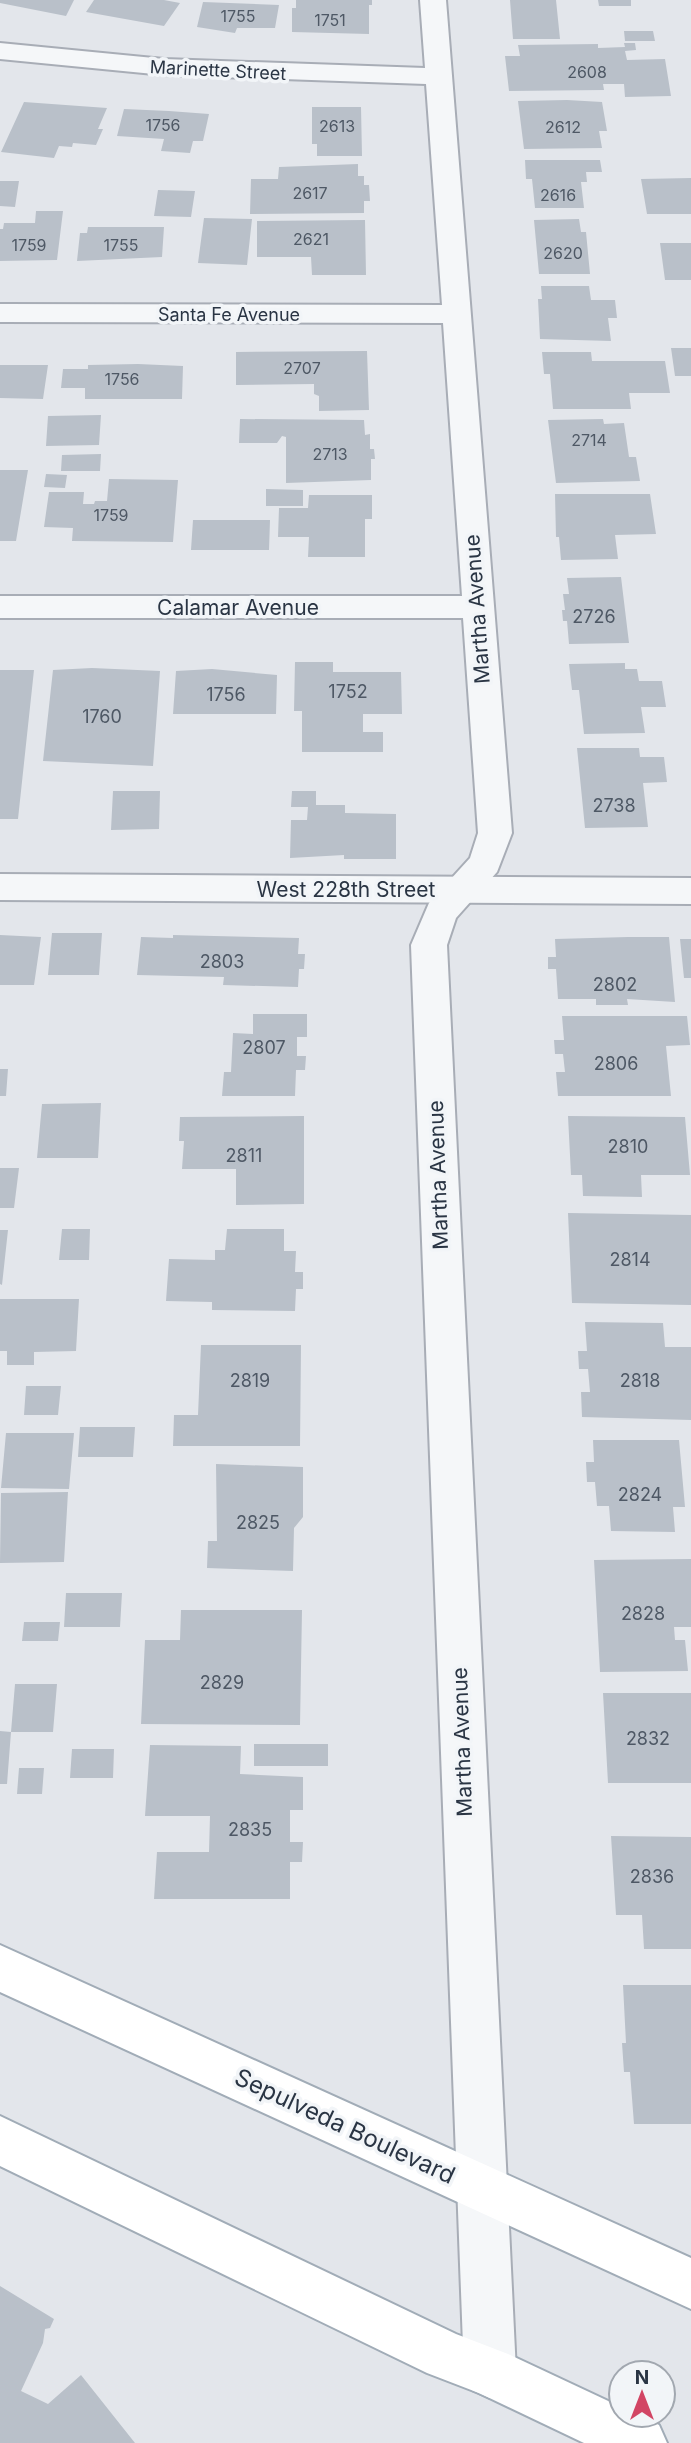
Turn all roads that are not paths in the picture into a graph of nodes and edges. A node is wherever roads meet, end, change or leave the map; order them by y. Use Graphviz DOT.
graph roads {
  1 [pos="433,0"];
  2 [pos="0,51"];
  3 [pos="437,76"];
  4 [pos="0,313"];
  5 [pos="458,314"];
  6 [pos="0,607"];
  7 [pos="477,607"];
  8 [pos="0,887"];
  9 [pos="461,889"];
  10 [pos="691,891"];
  11 [pos="0,1968"];
  12 [pos="0,2140"];
  13 [pos="481,2190"];
  14 [pos="691,2284"];
  15 [pos="490,2372"];
  16 [pos="641,2443"];
  1 -- 3 [label="street, Martha Avenue"];
  2 -- 3 [label="street, Marinette Street"];
  3 -- 5 [label="street, Martha Avenue"];
  4 -- 5 [label="street, Santa Fe Avenue"];
  5 -- 7 [label="street, Martha Avenue"];
  6 -- 7 [label="street, Calamar Avenue"];
  7 -- 9 [label="street, Martha Avenue"];
  8 -- 9 [label="street, West 228th Street"];
  9 -- 10 [label="street, West 228th Street"];
  9 -- 13 [label="street, Martha Avenue"];
  11 -- 13 [label="main road, Sepulveda Boulevard"];
  12 -- 15 [label="main road"];
  13 -- 14 [label="main road, Sepulveda Boulevard"];
  13 -- 15 [label="street, Martha Avenue"];
  15 -- 16 [label="main road"];
}
